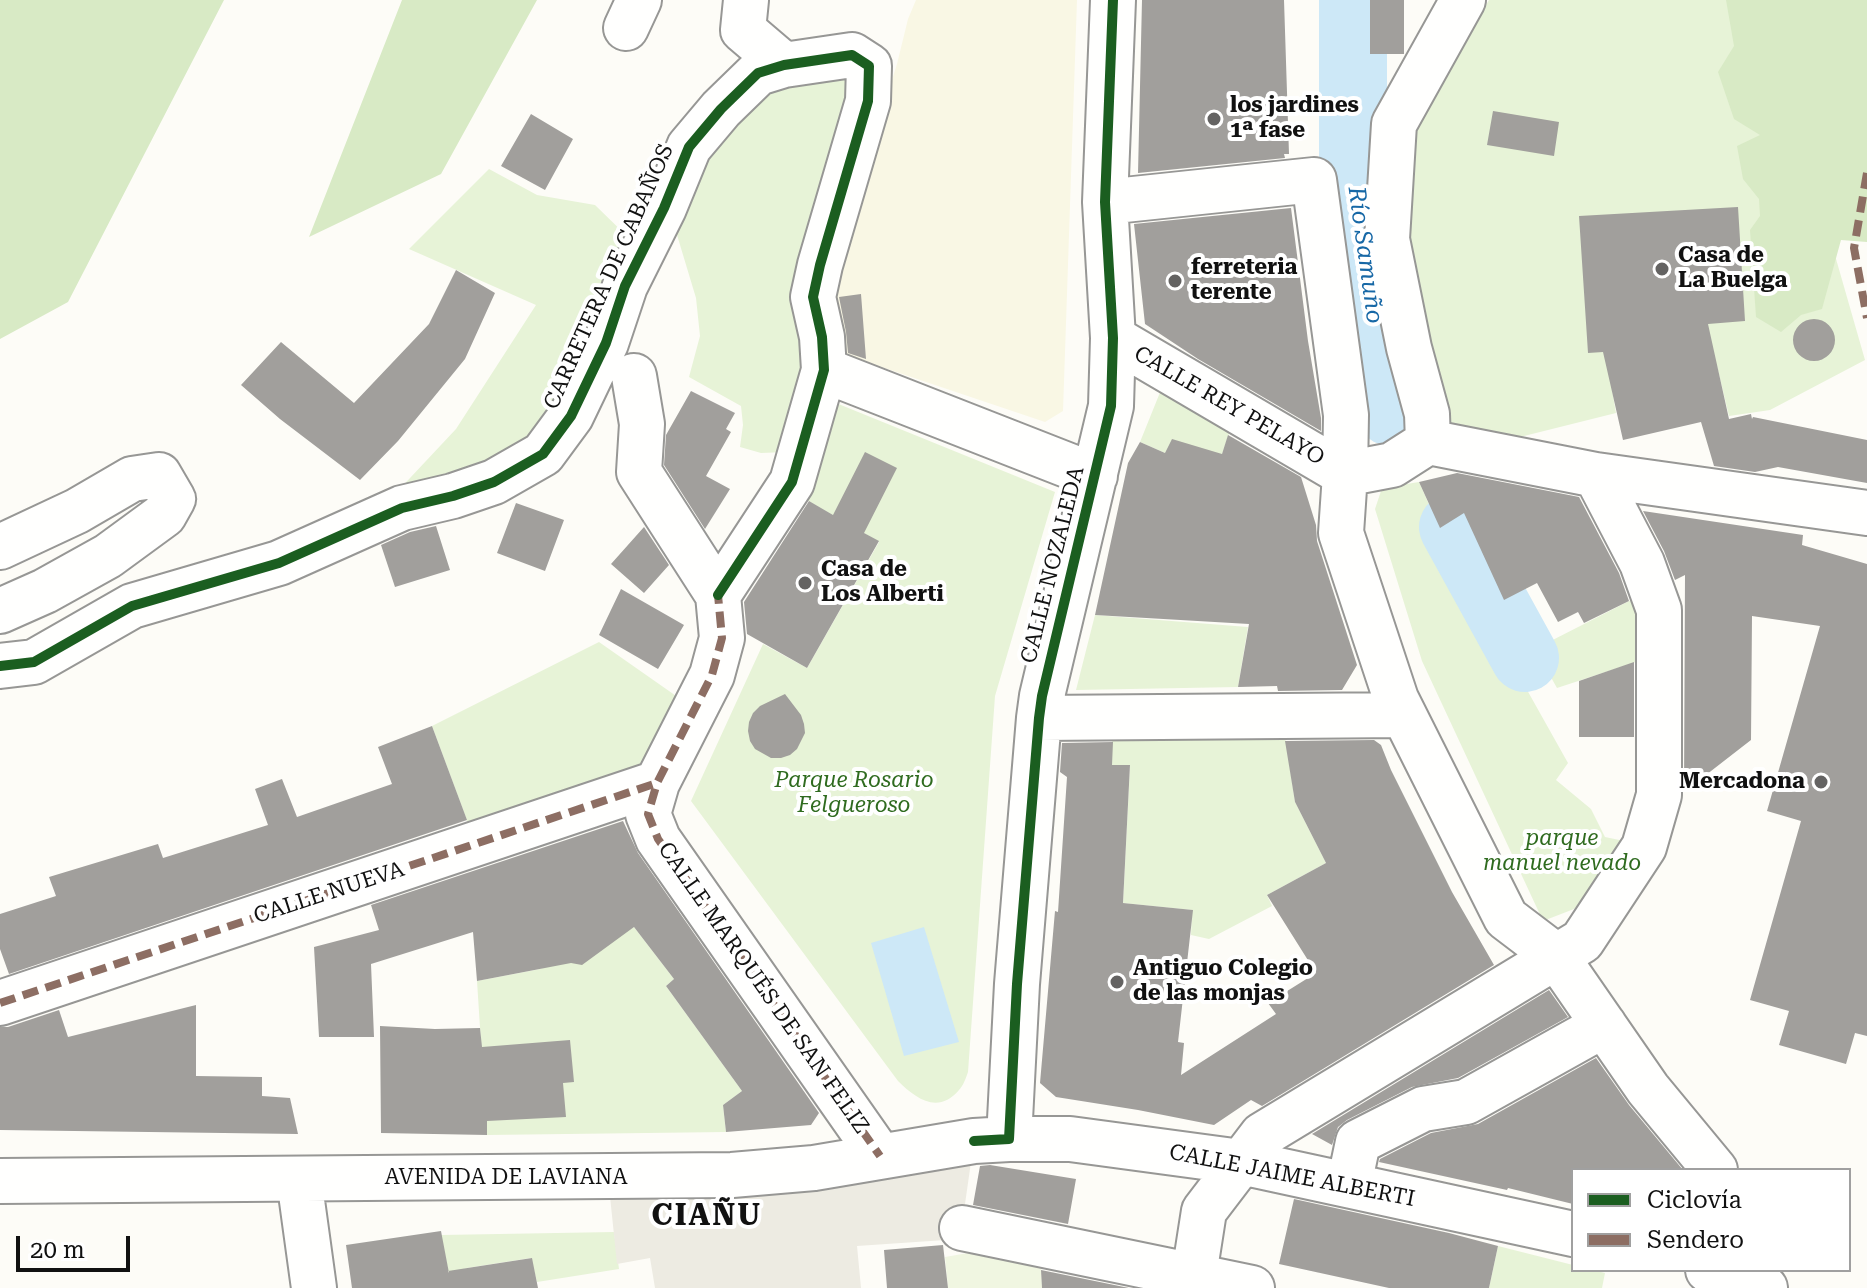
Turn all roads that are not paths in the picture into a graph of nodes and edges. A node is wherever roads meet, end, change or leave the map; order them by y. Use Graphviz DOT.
graph roads {
  1 [pos="746,0"];
  2 [pos="1113,0"];
  3 [pos="1462,0"];
  4 [pos="784,65"];
  5 [pos="1105,202"];
  6 [pos="1113,338"];
  7 [pos="824,370"];
  8 [pos="634,376"];
  9 [pos="1428,442"];
  10 [pos="1345,474"];
  11 [pos="1596,475"];
  12 [pos="1095,476"];
  13 [pos="1867,513"];
  14 [pos="0,547"];
  15 [pos="718,595"];
  16 [pos="0,611"];
  17 [pos="0,666"];
  18 [pos="1404,715"];
  19 [pos="1039,718"];
  20 [pos="657,783"];
  21 [pos="1556,956"];
  22 [pos="0,1003"];
  23 [pos="1604,1025"];
  24 [pos="1009,1139"];
  25 [pos="880,1156"];
  26 [pos="1241,1162"];
  27 [pos="1713,1168"];
  28 [pos="299,1179"];
  29 [pos="0,1181"];
  30 [pos="1349,1185"];
  31 [pos="962,1228"];
  32 [pos="1571,1234"];
  33 [pos="1714,1272"];
  34 [pos="1193,1281"];
  35 [pos="314,1288"];
  36 [pos="1252,1288"];
  37 [pos="1765,1288"];
  1 -- 4 [label="street"];
  2 -- 5 [label="street, CALLE NOZALEDA"];
  3 -- 9 [label="street"];
  4 -- 7 [label="street, CARRETERA DE CABAÑOS"];
  4 -- 17 [label="street, CARRETERA DE CABAÑOS"];
  5 -- 6 [label="street, CALLE NOZALEDA"];
  5 -- 10 [label="street"];
  6 -- 10 [label="street, CALLE REY PELAYO"];
  6 -- 12 [label="street, CALLE NOZALEDA"];
  7 -- 12 [label="street"];
  7 -- 15 [label="street"];
  8 -- 15 [label="street"];
  9 -- 10 [label="street"];
  9 -- 11 [label="street"];
  10 -- 18 [label="street"];
  11 -- 13 [label="street"];
  11 -- 21 [label="street"];
  12 -- 19 [label="street, CALLE NOZALEDA"];
  14 -- 16 [label="street"];
  15 -- 20 [label="street, CALLE MARQUÉS DE SAN FELIZ"];
  18 -- 19 [label="street"];
  18 -- 21 [label="street"];
  19 -- 24 [label="street, CALLE NOZALEDA"];
  20 -- 22 [label="street, CALLE NUEVA"];
  20 -- 25 [label="street, CALLE MARQUÉS DE SAN FELIZ"];
  21 -- 23 [label="street"];
  21 -- 26 [label="street"];
  23 -- 27 [label="street"];
  23 -- 30 [label="street"];
  24 -- 25 [label="street, AVENIDA DE LAVIANA"];
  24 -- 26 [label="street, CALLE JAIME ALBERTI"];
  25 -- 28 [label="street, AVENIDA DE LAVIANA"];
  26 -- 30 [label="street, CALLE JAIME ALBERTI"];
  26 -- 34 [label="street"];
  28 -- 29 [label="street, AVENIDA DE LAVIANA"];
  28 -- 35 [label="street"];
  30 -- 32 [label="street, CALLE JAIME ALBERTI"];
  31 -- 34 [label="street"];
  33 -- 37 [label="street"];
  34 -- 36 [label="street"];
}
